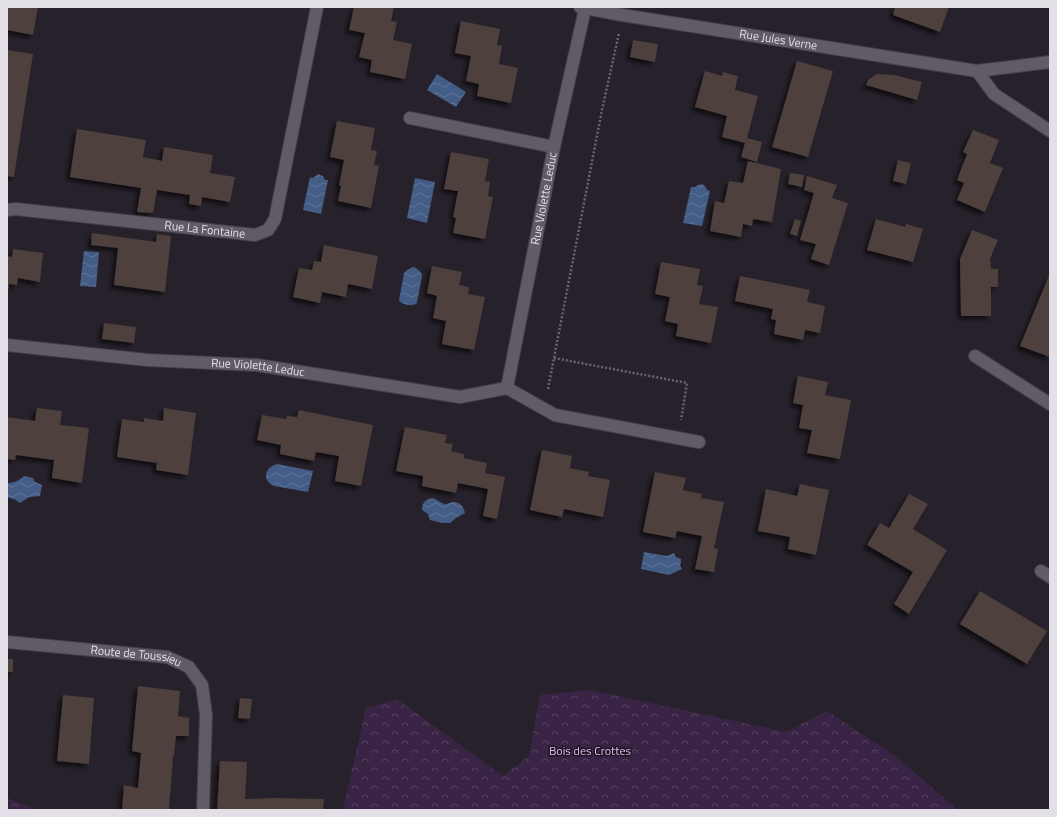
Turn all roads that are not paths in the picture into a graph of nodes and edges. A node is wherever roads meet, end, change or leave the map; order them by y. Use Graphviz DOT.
graph roads {
  1 [pos="317,7"];
  2 [pos="582,8"];
  3 [pos="1050,62"];
  4 [pos="977,71"];
  5 [pos="410,118"];
  6 [pos="1050,131"];
  7 [pos="554,147"];
  8 [pos="7,210"];
  9 [pos="7,345"];
  10 [pos="975,356"];
  11 [pos="507,388"];
  12 [pos="1050,404"];
  13 [pos="699,442"];
  14 [pos="7,642"];
  15 [pos="203,810"];
  1 -- 8 [label="street, Rue La Fontaine"];
  2 -- 4 [label="street, Rue Jules Verne"];
  2 -- 7 [label="street, Rue Violette Leduc"];
  3 -- 4 [label="street, Rue Jules Verne"];
  4 -- 6 [label="street"];
  5 -- 7 [label="street"];
  7 -- 11 [label="street, Rue Violette Leduc"];
  9 -- 11 [label="street, Rue Violette Leduc"];
  10 -- 12 [label="street"];
  11 -- 13 [label="street"];
  14 -- 15 [label="street, Route de Toussieu"];
}
